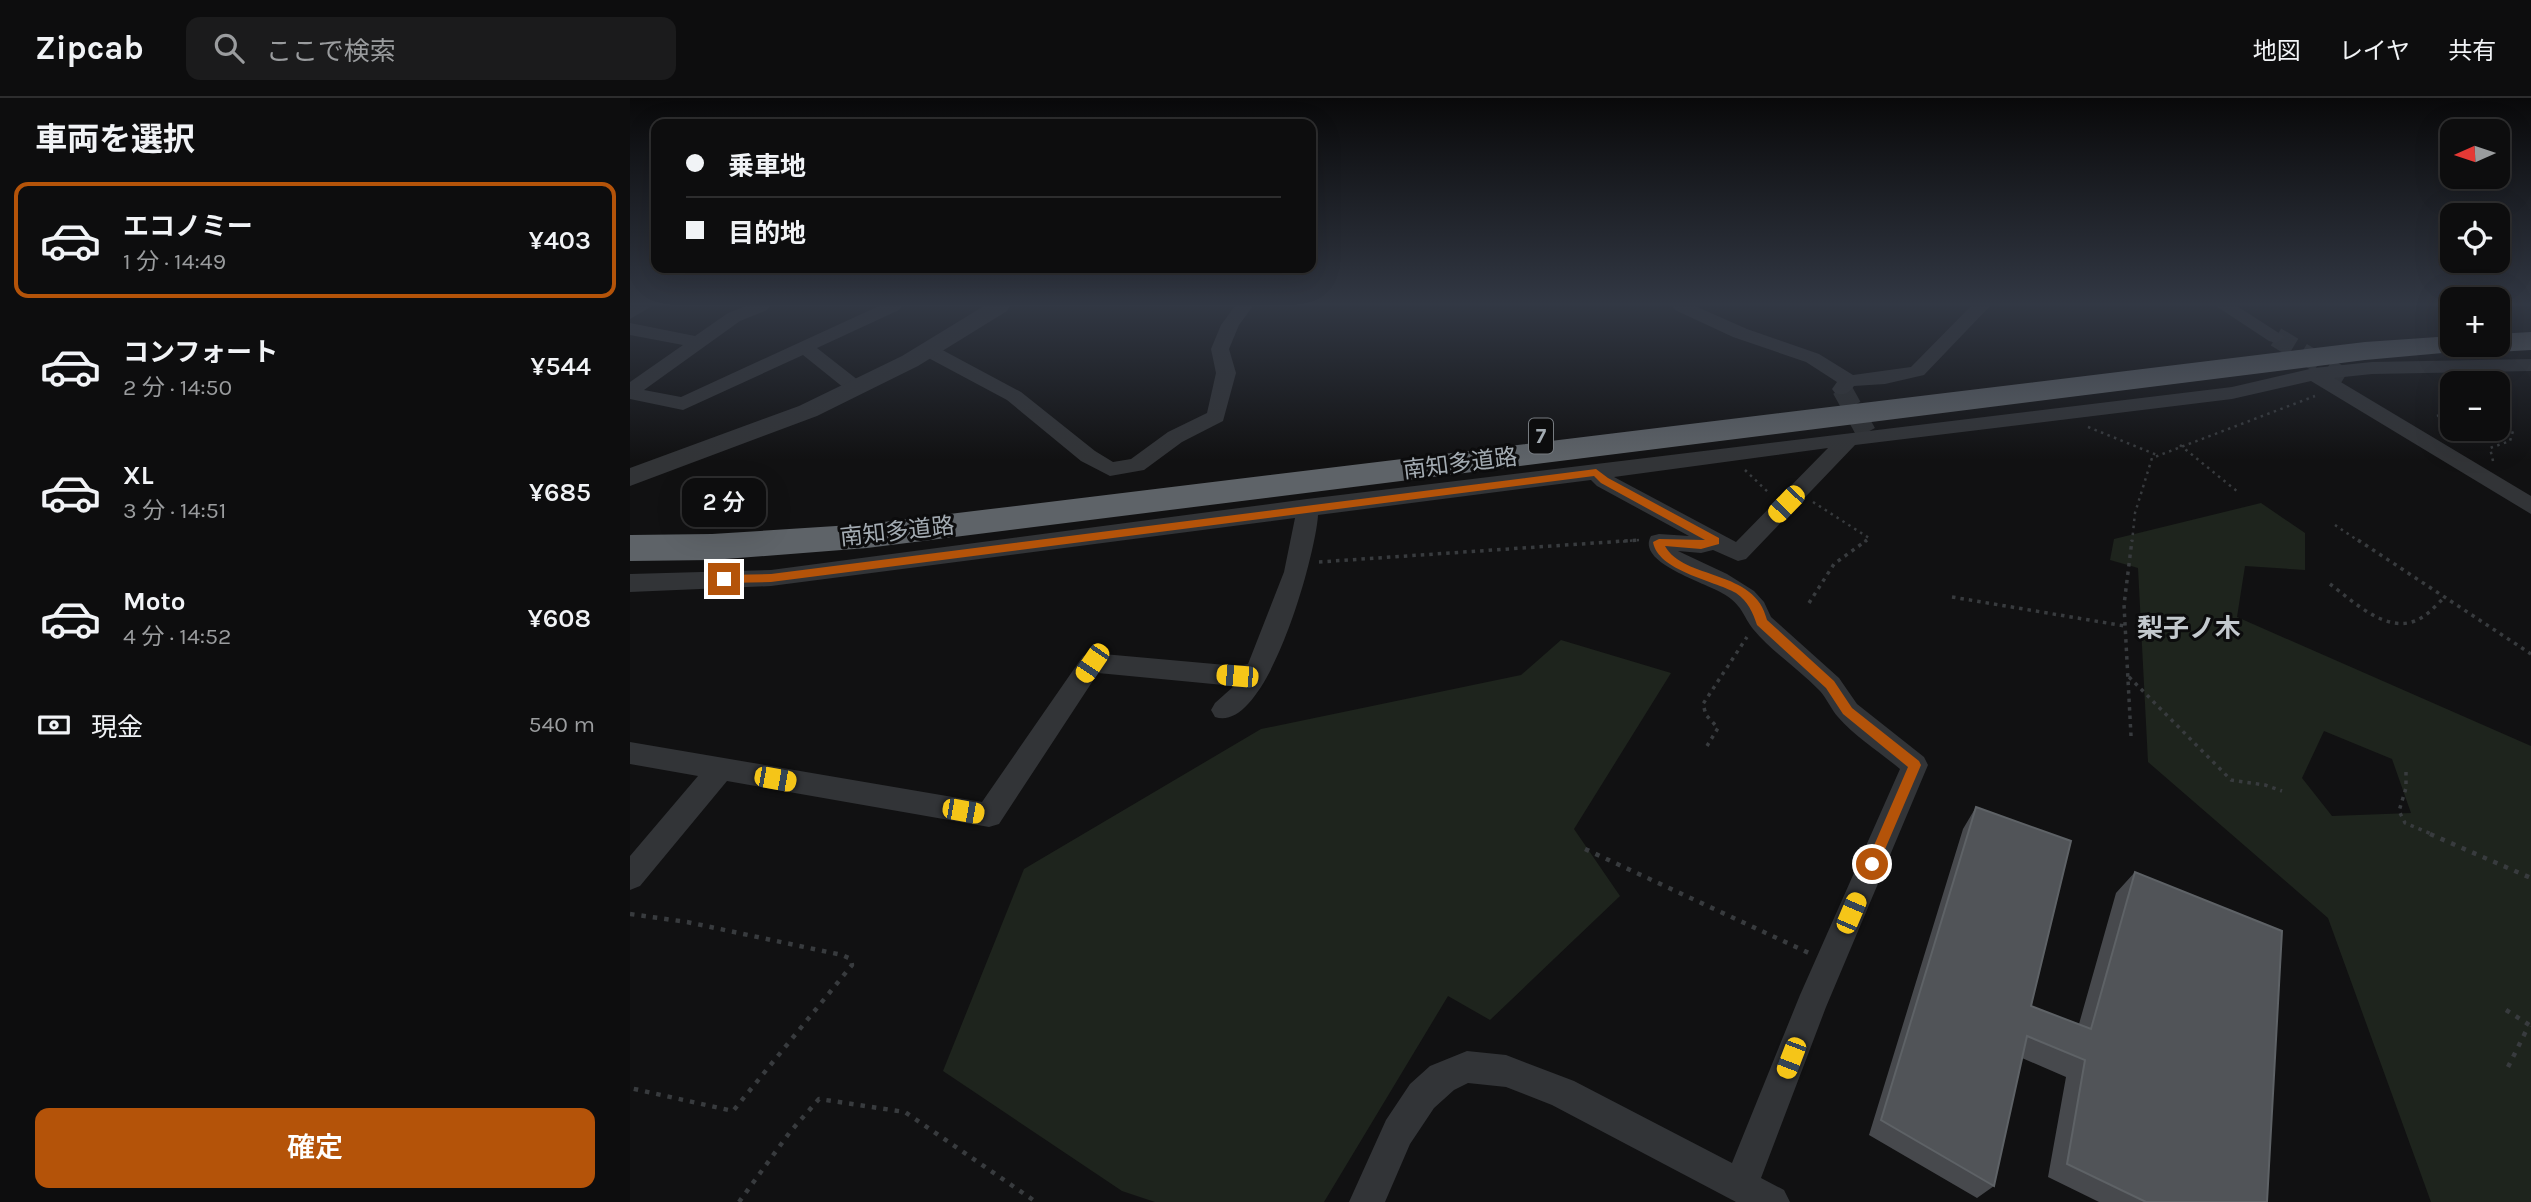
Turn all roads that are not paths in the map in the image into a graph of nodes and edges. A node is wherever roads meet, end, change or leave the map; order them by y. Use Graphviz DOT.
graph roads {
  1 [pos="678,358"];
  2 [pos="783,358"];
  3 [pos="816,358"];
  4 [pos="914,358"];
  5 [pos="942,358"];
  6 [pos="1222,358"];
  7 [pos="1808,358"];
  8 [pos="1930,358"];
  9 [pos="2188,358"];
  10 [pos="2312,358"];
  11 [pos="2531,365"];
  12 [pos="2314,374"];
  13 [pos="2341,384"];
  14 [pos="856,388"];
  15 [pos="630,392"];
  16 [pos="1849,439"];
  17 [pos="1596,472"];
  18 [pos="630,477"];
  19 [pos="2531,494"];
  20 [pos="2531,506"];
  21 [pos="1307,507"];
  22 [pos="630,527"];
  23 [pos="1715,541"];
  24 [pos="630,548"];
  25 [pos="630,583"];
  26 [pos="1255,673"];
  27 [pos="1224,710"];
  28 [pos="630,753"];
  29 [pos="722,769"];
  30 [pos="630,877"];
  31 [pos="1741,1185"];
  32 [pos="1367,1202"];
  33 [pos="1772,1202"];
  1 -- 15 [label="street"];
  2 -- 15 [label="street"];
  3 -- 14 [label="street"];
  4 -- 14 [label="street"];
  5 -- 6 [label="street"];
  7 -- 8 [label="street"];
  9 -- 22 [label="highway, 南知多道路 / 7"];
  10 -- 24 [label="highway, 南知多道路 / 7"];
  11 -- 12 [label="street"];
  12 -- 13 [label="street"];
  12 -- 16 [label="street"];
  13 -- 19 [label="street"];
  13 -- 20 [label="street"];
  14 -- 18 [label="street"];
  16 -- 17 [label="street"];
  16 -- 23 [label="street"];
  17 -- 21 [label="street"];
  17 -- 23 [label="street"];
  21 -- 25 [label="street"];
  21 -- 26 [label="street"];
  23 -- 31 [label="street"];
  26 -- 27 [label="street"];
  26 -- 29 [label="street"];
  28 -- 29 [label="street"];
  29 -- 30 [label="street"];
  31 -- 32 [label="street"];
  31 -- 33 [label="street"];
}
